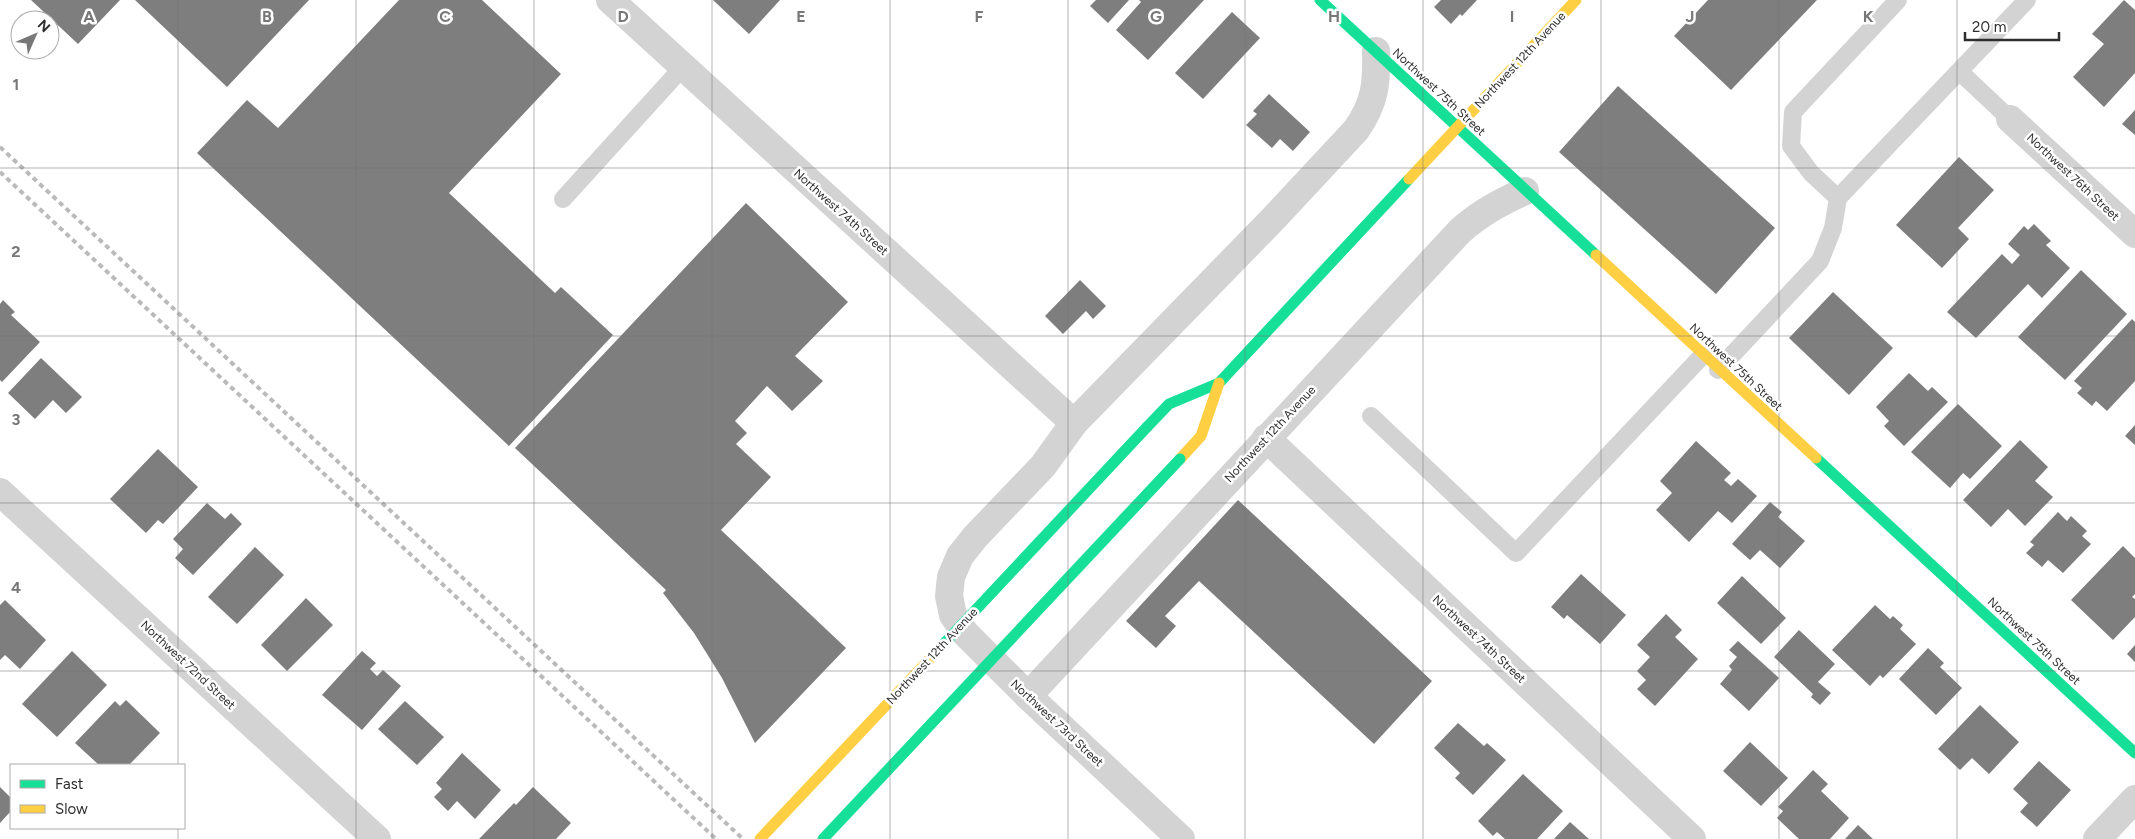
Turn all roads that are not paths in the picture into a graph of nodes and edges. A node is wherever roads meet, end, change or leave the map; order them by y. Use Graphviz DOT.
graph roads {
  1 [pos="610,0"];
  2 [pos="1320,0"];
  3 [pos="1576,0"];
  4 [pos="1898,0"];
  5 [pos="2027,0"];
  6 [pos="1376,51"];
  7 [pos="682,68"];
  8 [pos="1960,72"];
  9 [pos="2010,119"];
  10 [pos="1457,128"];
  11 [pos="1525,191"];
  12 [pos="1838,198"];
  13 [pos="563,199"];
  14 [pos="2135,234"];
  15 [pos="1702,355"];
  16 [pos="1718,370"];
  17 [pos="1219,383"];
  18 [pos="1370,416"];
  19 [pos="1074,423"];
  20 [pos="1266,438"];
  21 [pos="0,492"];
  22 [pos="1028,696"];
  23 [pos="2135,753"];
  24 [pos="2135,798"];
  25 [pos="377,839"];
  26 [pos="760,839"];
  27 [pos="823,839"];
  28 [pos="1181,839"];
  29 [pos="1692,839"];
  30 [pos="2097,839"];
  1 -- 7 [label="street, Northwest 74th Street"];
  2 -- 6 [label="main road, Northwest 75th Street"];
  3 -- 10 [label="main road, Northwest 12th Avenue"];
  4 -- 12 [label="lane"];
  5 -- 8 [label="lane"];
  6 -- 10 [label="main road, Northwest 75th Street"];
  6 -- 19 [label="street"];
  7 -- 13 [label="lane"];
  7 -- 19 [label="street, Northwest 74th Street"];
  8 -- 9 [label="lane"];
  8 -- 12 [label="lane"];
  9 -- 14 [label="street, Northwest 76th Street"];
  10 -- 11 [label="main road, Northwest 75th Street"];
  10 -- 17 [label="main road, Northwest 12th Avenue"];
  11 -- 15 [label="main road, Northwest 75th Street"];
  11 -- 20 [label="street, Northwest 12th Avenue"];
  12 -- 16 [label="lane"];
  15 -- 16 [label="main road, Northwest 75th Street"];
  15 -- 18 [label="lane"];
  16 -- 23 [label="main road, Northwest 75th Street"];
  17 -- 26 [label="main road, Northwest 12th Avenue, bridge"];
  17 -- 27 [label="main road, Northwest 12th Avenue, bridge"];
  19 -- 22 [label="street, Northwest 73rd Street"];
  20 -- 22 [label="street, Northwest 12th Avenue"];
  20 -- 29 [label="street, Northwest 74th Street"];
  21 -- 25 [label="street, Northwest 72nd Street"];
  22 -- 28 [label="street, Northwest 73rd Street"];
  24 -- 30 [label="street"];
}
